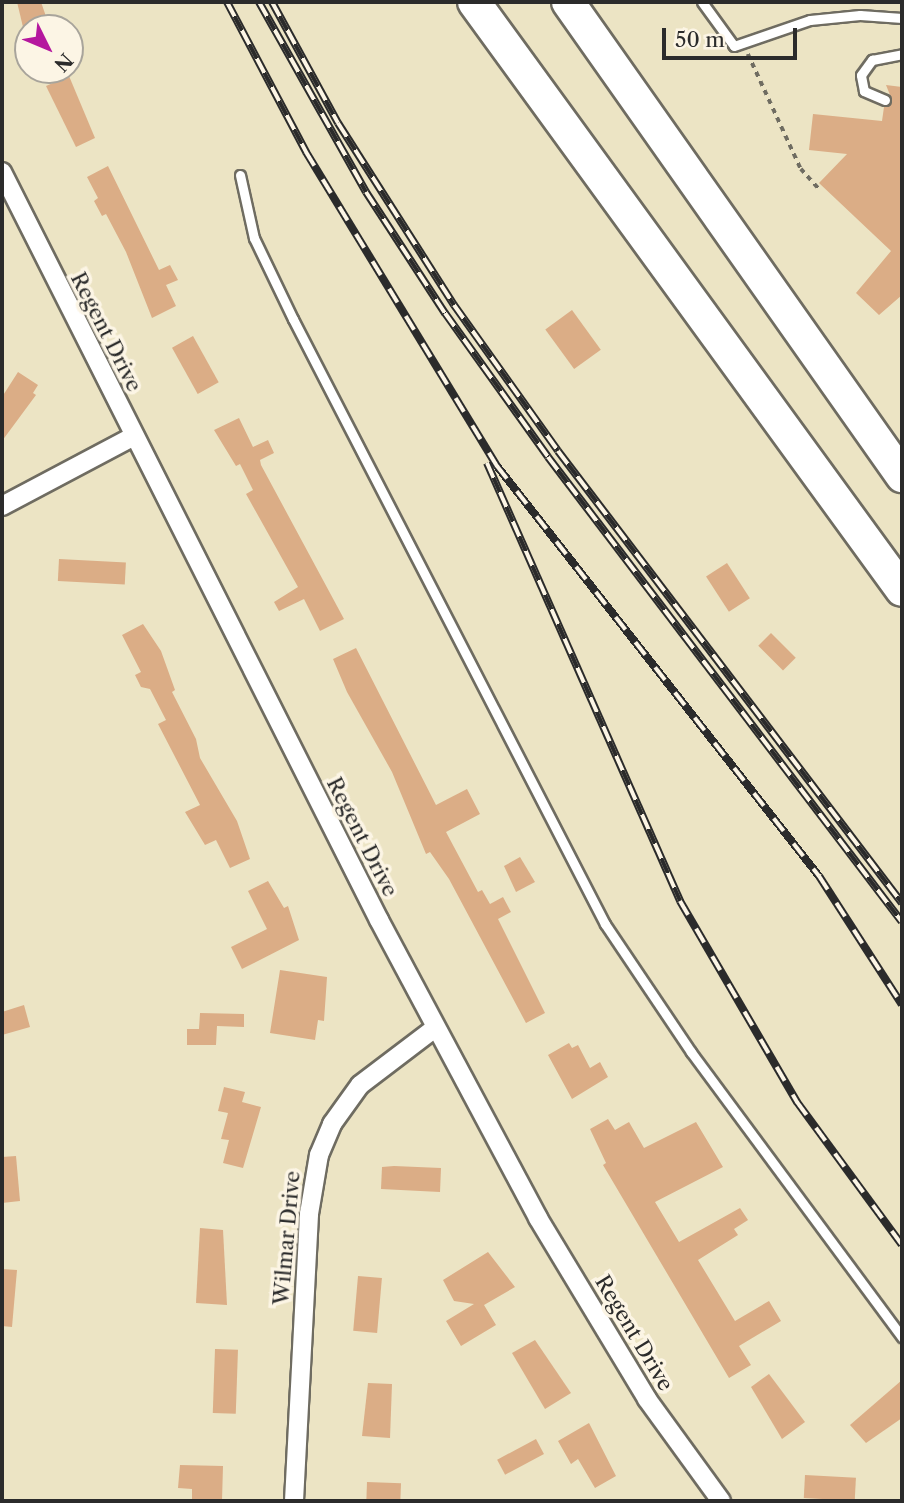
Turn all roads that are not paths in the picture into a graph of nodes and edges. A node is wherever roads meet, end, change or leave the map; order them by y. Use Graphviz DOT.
graph roads {
  1 [pos="474,2"];
  2 [pos="568,2"];
  3 [pos="704,2"];
  4 [pos="902,18"];
  5 [pos="902,48"];
  6 [pos="902,54"];
  7 [pos="885,100"];
  8 [pos="2,172"];
  9 [pos="240,175"];
  10 [pos="134,436"];
  11 [pos="902,476"];
  12 [pos="2,506"];
  13 [pos="902,590"];
  14 [pos="435,1028"];
  15 [pos="902,1337"];
  16 [pos="294,1501"];
  17 [pos="721,1501"];
  1 -- 13 [label="highway"];
  2 -- 11 [label="highway"];
  3 -- 4 [label="lane"];
  5 -- 6 [label="lane"];
  6 -- 7 [label="lane"];
  8 -- 10 [label="street, Regent Drive"];
  9 -- 15 [label="lane"];
  10 -- 12 [label="street"];
  10 -- 14 [label="street, Regent Drive"];
  14 -- 16 [label="street, Wilmar Drive"];
  14 -- 17 [label="street, Regent Drive"];
}
